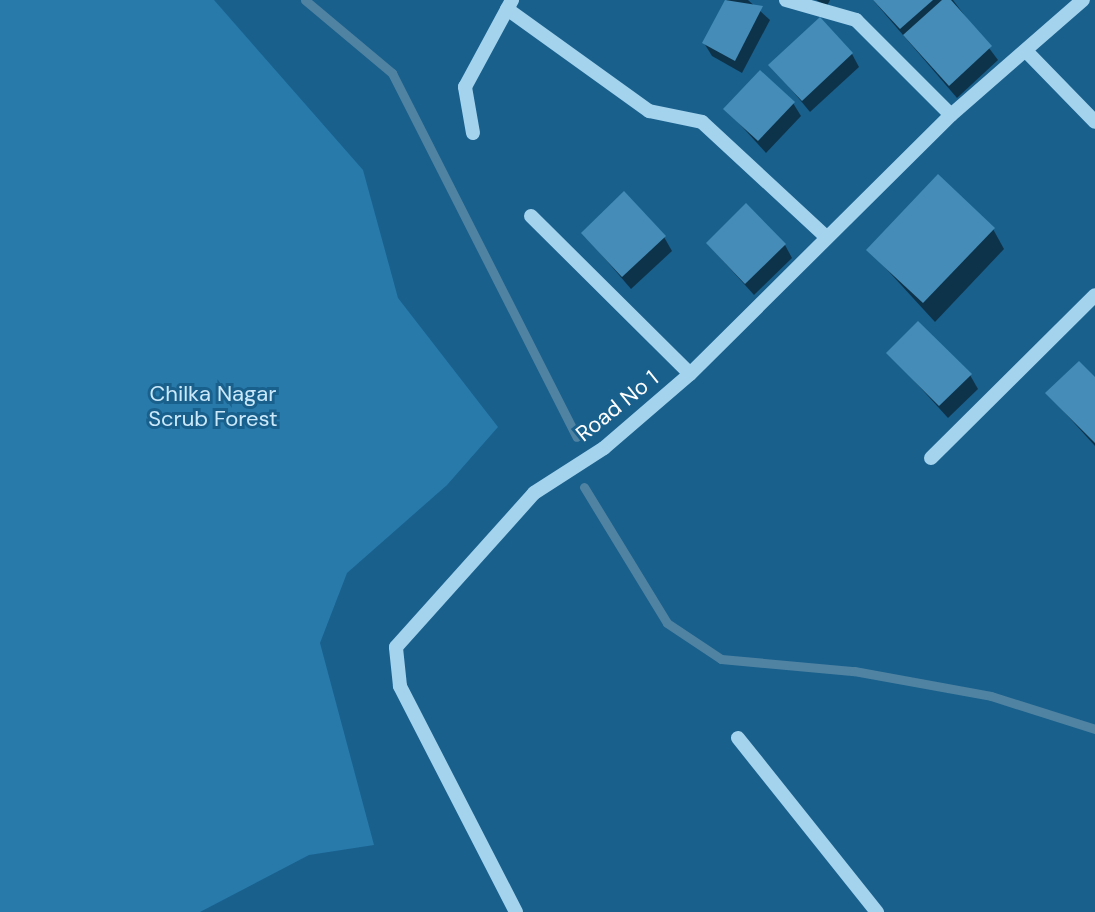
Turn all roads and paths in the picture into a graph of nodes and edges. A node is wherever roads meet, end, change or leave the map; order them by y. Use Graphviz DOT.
graph roads {
  1 [pos="786,0"];
  2 [pos="1083,0"];
  3 [pos="509,4"];
  4 [pos="1028,53"];
  5 [pos="951,115"];
  6 [pos="1095,122"];
  7 [pos="473,133"];
  8 [pos="531,216"];
  9 [pos="825,236"];
  10 [pos="1095,295"];
  11 [pos="690,374"];
  12 [pos="931,458"];
  13 [pos="738,738"];
  14 [pos="516,912"];
  15 [pos="877,912"];
  1 -- 5 [label="street"];
  2 -- 4 [label="street, Road No 1"];
  3 -- 7 [label="street"];
  3 -- 9 [label="street"];
  4 -- 5 [label="street, Road No 1"];
  4 -- 6 [label="street"];
  5 -- 9 [label="street, Road No 1"];
  8 -- 11 [label="street"];
  9 -- 11 [label="street, Road No 1"];
  10 -- 12 [label="street"];
  11 -- 14 [label="street, Road No 1"];
  13 -- 15 [label="street"];
}
